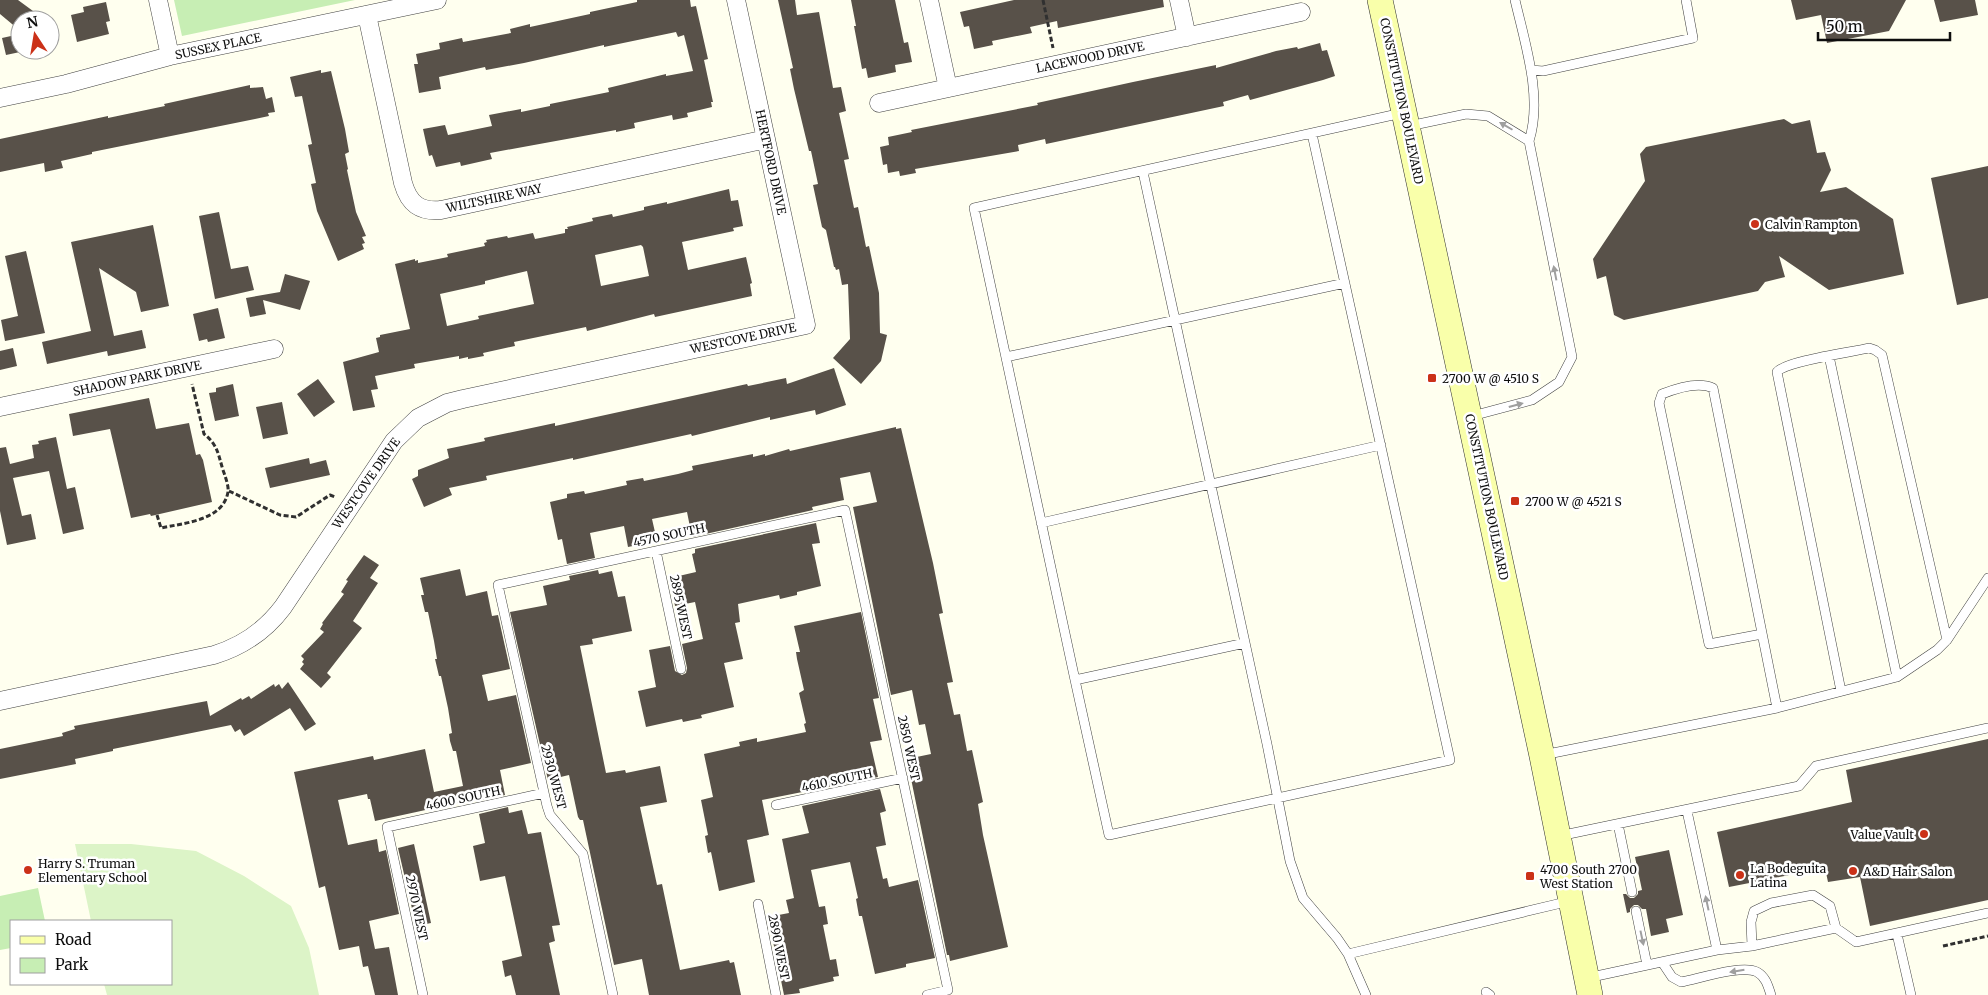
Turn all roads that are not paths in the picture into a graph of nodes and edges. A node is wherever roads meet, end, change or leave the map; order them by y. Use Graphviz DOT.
graph roads {
  1 [pos="158,0"];
  2 [pos="438,0"];
  3 [pos="736,0"];
  4 [pos="930,0"];
  5 [pos="1179,0"];
  6 [pos="1380,0"];
  7 [pos="1515,0"];
  8 [pos="1686,0"];
  9 [pos="1301,12"];
  10 [pos="367,15"];
  11 [pos="1187,37"];
  12 [pos="170,56"];
  13 [pos="1531,70"];
  14 [pos="948,88"];
  15 [pos="0,98"];
  16 [pos="879,103"];
  17 [pos="1406,120"];
  18 [pos="1312,134"];
  19 [pos="766,139"];
  20 [pos="1529,141"];
  21 [pos="1143,172"];
  22 [pos="1345,283"];
  23 [pos="1175,320"];
  24 [pos="806,325"];
  25 [pos="274,349"];
  26 [pos="1829,356"];
  27 [pos="1006,357"];
  28 [pos="0,407"];
  29 [pos="1469,417"];
  30 [pos="1381,446"];
  31 [pos="1210,484"];
  32 [pos="845,510"];
  33 [pos="1041,523"];
  34 [pos="656,551"];
  35 [pos="1988,578"];
  36 [pos="498,584"];
  37 [pos="1762,634"];
  38 [pos="1947,640"];
  39 [pos="1245,642"];
  40 [pos="681,669"];
  41 [pos="1897,677"];
  42 [pos="1075,680"];
  43 [pos="1841,692"];
  44 [pos="0,701"];
  45 [pos="1777,708"];
  46 [pos="1988,728"];
  47 [pos="1542,756"];
  48 [pos="903,778"];
  49 [pos="544,793"];
  50 [pos="1278,798"];
  51 [pos="776,805"];
  52 [pos="1687,811"];
  53 [pos="1618,824"];
  54 [pos="387,827"];
  55 [pos="1559,836"];
  56 [pos="1632,892"];
  57 [pos="1572,901"];
  58 [pos="758,904"];
  59 [pos="1636,911"];
  60 [pos="1988,913"];
  61 [pos="1836,928"];
  62 [pos="1897,934"];
  63 [pos="1752,946"];
  64 [pos="1717,950"];
  65 [pos="1348,954"];
  66 [pos="1662,962"];
  67 [pos="1647,965"];
  68 [pos="1589,987"];
  69 [pos="423,995"];
  70 [pos="613,995"];
  71 [pos="776,995"];
  72 [pos="927,995"];
  73 [pos="1366,995"];
  74 [pos="1771,995"];
  75 [pos="1911,995"];
  1 -- 12 [label="street"];
  2 -- 10 [label="street, SUSSEX PLACE"];
  3 -- 19 [label="street, HERTFORD DRIVE"];
  4 -- 14 [label="street"];
  5 -- 11 [label="street"];
  6 -- 17 [label="main road, CONSTITUTION BOULEVARD"];
  7 -- 13 [label="lane"];
  8 -- 13 [label="lane"];
  9 -- 11 [label="street, LACEWOOD DRIVE"];
  10 -- 12 [label="street, SUSSEX PLACE"];
  10 -- 19 [label="street, WILTSHIRE WAY"];
  11 -- 14 [label="street, LACEWOOD DRIVE"];
  12 -- 15 [label="street, SUSSEX PLACE"];
  13 -- 20 [label="lane"];
  14 -- 16 [label="street, LACEWOOD DRIVE"];
  17 -- 18 [label="lane"];
  20 -- 17 [label="lane, one-way"];
  17 -- 29 [label="main road, CONSTITUTION BOULEVARD"];
  18 -- 21 [label="lane"];
  18 -- 22 [label="lane"];
  19 -- 24 [label="street, HERTFORD DRIVE"];
  29 -- 20 [label="lane, one-way"];
  21 -- 23 [label="lane"];
  21 -- 27 [label="lane"];
  22 -- 23 [label="lane"];
  22 -- 30 [label="lane"];
  23 -- 27 [label="lane"];
  23 -- 31 [label="lane"];
  24 -- 44 [label="street, WESTCOVE DRIVE"];
  25 -- 28 [label="street, SHADOW PARK DRIVE"];
  26 -- 38 [label="lane"];
  26 -- 41 [label="lane"];
  26 -- 43 [label="lane"];
  27 -- 33 [label="lane"];
  29 -- 47 [label="main road, CONSTITUTION BOULEVARD"];
  30 -- 31 [label="lane"];
  30 -- 50 [label="lane"];
  31 -- 33 [label="lane"];
  31 -- 39 [label="lane"];
  32 -- 34 [label="lane, 4570 SOUTH"];
  32 -- 48 [label="lane, 2850 WEST"];
  33 -- 42 [label="lane"];
  34 -- 36 [label="lane, 4570 SOUTH"];
  34 -- 40 [label="lane, 2895 WEST"];
  35 -- 38 [label="lane"];
  36 -- 49 [label="lane, 2930 WEST"];
  37 -- 37 [label="lane"];
  37 -- 45 [label="lane"];
  38 -- 41 [label="lane"];
  39 -- 42 [label="lane"];
  39 -- 50 [label="lane"];
  41 -- 43 [label="lane"];
  42 -- 50 [label="lane"];
  43 -- 45 [label="lane"];
  45 -- 47 [label="lane"];
  46 -- 52 [label="lane"];
  47 -- 55 [label="main road, CONSTITUTION BOULEVARD"];
  48 -- 51 [label="lane, 4610 SOUTH"];
  48 -- 72 [label="lane, 2850 WEST"];
  49 -- 54 [label="lane, 4600 SOUTH"];
  49 -- 70 [label="lane, 2930 WEST"];
  50 -- 65 [label="lane"];
  52 -- 53 [label="lane"];
  64 -- 52 [label="lane, one-way"];
  53 -- 55 [label="lane"];
  53 -- 56 [label="lane"];
  54 -- 69 [label="lane, 2970 WEST"];
  55 -- 57 [label="main road, CONSTITUTION BOULEVARD"];
  57 -- 65 [label="lane"];
  57 -- 68 [label="main road, CONSTITUTION BOULEVARD"];
  58 -- 71 [label="lane, 2890 WEST"];
  59 -- 67 [label="lane, one-way"];
  60 -- 62 [label="lane"];
  61 -- 62 [label="lane"];
  61 -- 63 [label="lane"];
  61 -- 63 [label="lane"];
  62 -- 75 [label="lane"];
  63 -- 64 [label="lane"];
  64 -- 66 [label="lane"];
  65 -- 73 [label="lane"];
  66 -- 67 [label="lane"];
  74 -- 66 [label="lane, one-way"];
  67 -- 68 [label="lane"];
}
